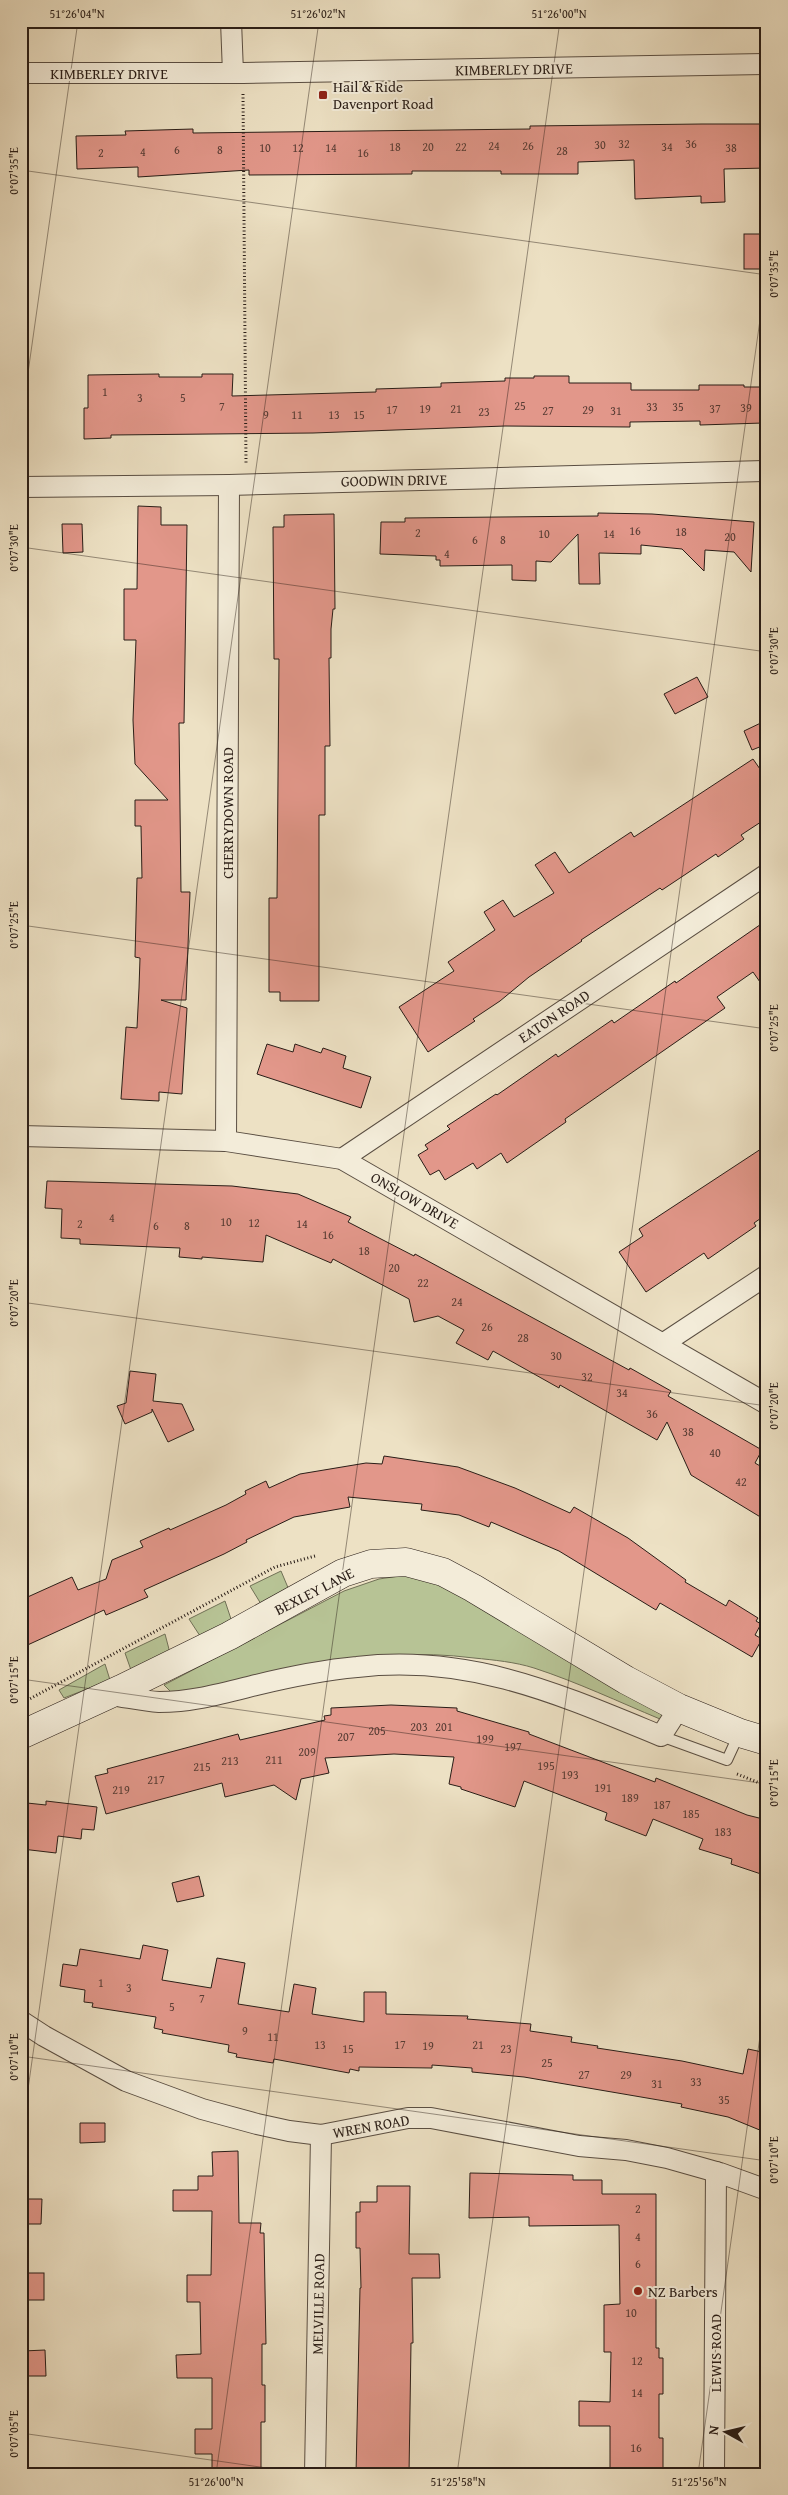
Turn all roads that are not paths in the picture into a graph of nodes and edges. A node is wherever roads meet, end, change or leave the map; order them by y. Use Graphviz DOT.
graph roads {
  1 [pos="231,21"];
  2 [pos="767,64"];
  3 [pos="21,73"];
  4 [pos="238,73"];
  5 [pos="767,471"];
  6 [pos="238,484"];
  7 [pos="21,487"];
  8 [pos="767,874"];
  9 [pos="21,1136"];
  10 [pos="226,1141"];
  11 [pos="342,1159"];
  12 [pos="767,1276"];
  13 [pos="664,1343"];
  14 [pos="767,1404"];
  15 [pos="110,1694"];
  16 [pos="679,1708"];
  17 [pos="740,1733"];
  18 [pos="21,1735"];
  19 [pos="661,1736"];
  20 [pos="767,1741"];
  21 [pos="21,2021"];
  22 [pos="321,2135"];
  23 [pos="716,2172"];
  24 [pos="767,2190"];
  25 [pos="315,2474"];
  26 [pos="714,2474"];
  1 -- 4 [label="street"];
  2 -- 4 [label="street, KIMBERLEY DRIVE"];
  3 -- 4 [label="street, KIMBERLEY DRIVE"];
  5 -- 6 [label="street, GOODWIN DRIVE"];
  6 -- 7 [label="street, GOODWIN DRIVE"];
  6 -- 10 [label="street, CHERRYDOWN ROAD"];
  8 -- 11 [label="street, EATON ROAD"];
  9 -- 10 [label="street, ONSLOW DRIVE"];
  10 -- 11 [label="street, ONSLOW DRIVE"];
  11 -- 13 [label="street, ONSLOW DRIVE"];
  12 -- 13 [label="street"];
  13 -- 14 [label="street, ONSLOW DRIVE"];
  15 -- 16 [label="street, BEXLEY LANE"];
  15 -- 18 [label="street, BEXLEY LANE"];
  15 -- 19 [label="street"];
  16 -- 17 [label="street, BEXLEY LANE"];
  16 -- 19 [label="street"];
  17 -- 19 [label="lane"];
  17 -- 20 [label="street, BEXLEY LANE"];
  21 -- 22 [label="street, WREN ROAD"];
  22 -- 23 [label="street, WREN ROAD"];
  22 -- 25 [label="street, MELVILLE ROAD"];
  23 -- 24 [label="street, WREN ROAD"];
  23 -- 26 [label="street, LEWIS ROAD"];
}
